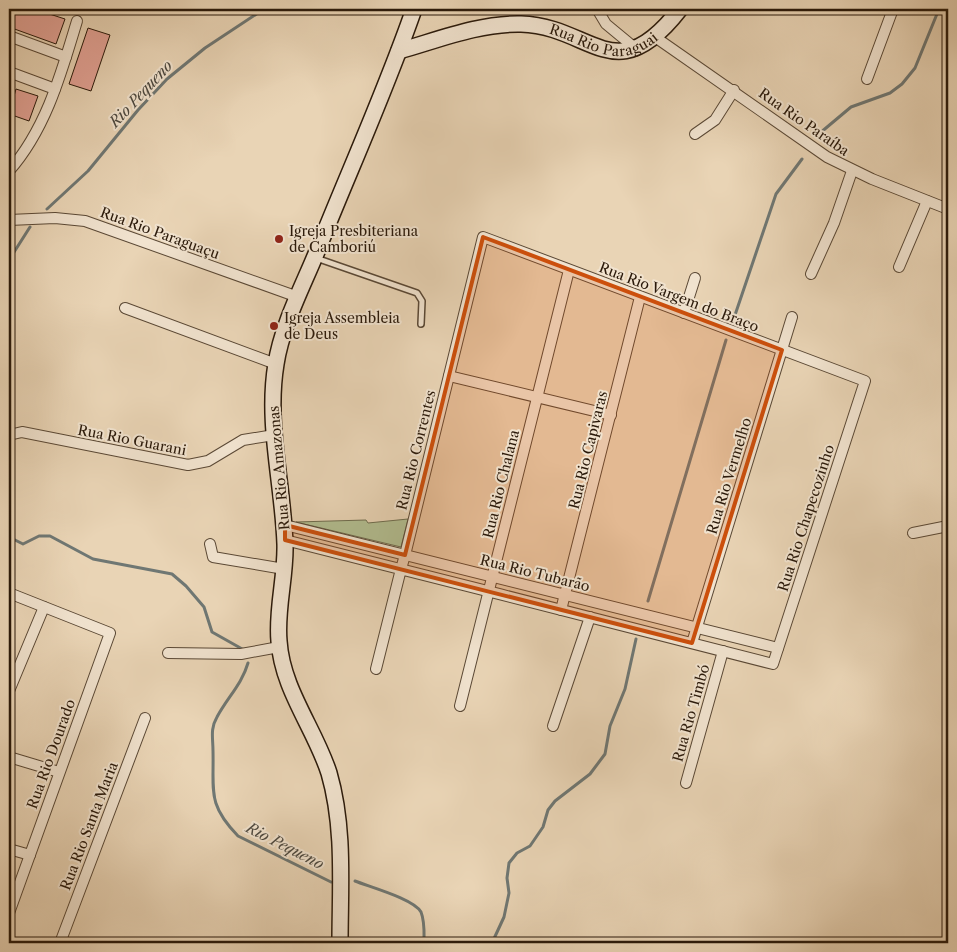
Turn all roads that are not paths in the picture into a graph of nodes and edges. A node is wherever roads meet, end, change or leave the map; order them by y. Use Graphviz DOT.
graph roads {
  1 [pos="414,9"];
  2 [pos="597,9"];
  3 [pos="680,9"];
  4 [pos="893,9"];
  5 [pos="77,22"];
  6 [pos="9,36"];
  7 [pos="654,37"];
  8 [pos="635,48"];
  9 [pos="399,51"];
  10 [pos="66,57"];
  11 [pos="9,72"];
  12 [pos="867,79"];
  13 [pos="54,89"];
  14 [pos="734,90"];
  15 [pos="696,134"];
  16 [pos="9,171"];
  17 [pos="852,171"];
  18 [pos="927,201"];
  19 [pos="948,209"];
  20 [pos="9,220"];
  21 [pos="483,237"];
  22 [pos="314,257"];
  23 [pos="899,268"];
  24 [pos="569,270"];
  25 [pos="811,274"];
  26 [pos="695,278"];
  27 [pos="298,297"];
  28 [pos="640,297"];
  29 [pos="125,308"];
  30 [pos="684,313"];
  31 [pos="792,317"];
  32 [pos="420,324"];
  33 [pos="782,350"];
  34 [pos="276,364"];
  35 [pos="449,376"];
  36 [pos="865,381"];
  37 [pos="537,397"];
  38 [pos="611,415"];
  39 [pos="9,435"];
  40 [pos="274,435"];
  41 [pos="948,526"];
  42 [pos="285,532"];
  43 [pos="913,533"];
  44 [pos="210,544"];
  45 [pos="405,555"];
  46 [pos="284,569"];
  47 [pos="401,570"];
  48 [pos="492,576"];
  49 [pos="489,592"];
  50 [pos="9,593"];
  51 [pos="565,595"];
  52 [pos="44,607"];
  53 [pos="562,610"];
  54 [pos="590,617"];
  55 [pos="697,628"];
  56 [pos="692,643"];
  57 [pos="279,647"];
  58 [pos="778,648"];
  59 [pos="723,651"];
  60 [pos="168,653"];
  61 [pos="376,669"];
  62 [pos="9,691"];
  63 [pos="460,706"];
  64 [pos="145,718"];
  65 [pos="553,726"];
  66 [pos="9,757"];
  67 [pos="59,772"];
  68 [pos="686,782"];
  69 [pos="9,848"];
  70 [pos="30,855"];
  71 [pos="9,912"];
  72 [pos="60,943"];
  73 [pos="340,943"];
  1 -- 9 [label="street, Rua Rio Amazonas"];
  2 -- 8 [label="street"];
  3 -- 7 [label="street, Rua Rio Paraguai"];
  4 -- 12 [label="street"];
  5 -- 10 [label="street"];
  6 -- 10 [label="street"];
  7 -- 8 [label="street, Rua Rio Paraguai"];
  7 -- 14 [label="street, Rua Rio Paraíba"];
  8 -- 9 [label="street, Rua Rio Paraguai"];
  9 -- 22 [label="street, Rua Rio Amazonas"];
  10 -- 13 [label="street"];
  11 -- 13 [label="street"];
  13 -- 16 [label="street"];
  14 -- 15 [label="street"];
  14 -- 17 [label="street, Rua Rio Paraíba"];
  17 -- 18 [label="street, Rua Rio Paraíba"];
  17 -- 25 [label="street"];
  18 -- 19 [label="street, Rua Rio Paraíba"];
  18 -- 23 [label="street"];
  20 -- 27 [label="street, Rua Rio Paraguaçu"];
  21 -- 24 [label="street, Rua Rio Vargem do Braço"];
  21 -- 35 [label="street, Rua Rio Correntes"];
  22 -- 27 [label="street, Rua Rio Amazonas"];
  22 -- 32 [label="lane"];
  24 -- 28 [label="street, Rua Rio Vargem do Braço"];
  24 -- 37 [label="street, Rua Rio Chalana"];
  26 -- 30 [label="street"];
  27 -- 34 [label="street, Rua Rio Amazonas"];
  28 -- 30 [label="street, Rua Rio Vargem do Braço"];
  28 -- 38 [label="street, Rua Rio Capivaras"];
  29 -- 34 [label="street"];
  30 -- 33 [label="street, Rua Rio Vargem do Braço"];
  31 -- 33 [label="street, Rua Rio Vermelho"];
  33 -- 36 [label="street, Rua Rio Vargem do Braço"];
  33 -- 55 [label="street, Rua Rio Vermelho"];
  34 -- 40 [label="street, Rua Rio Amazonas"];
  35 -- 37 [label="street"];
  35 -- 45 [label="street, Rua Rio Correntes"];
  36 -- 58 [label="street, Rua Rio Chapecozinho"];
  37 -- 38 [label="street"];
  37 -- 48 [label="street, Rua Rio Chalana"];
  38 -- 51 [label="street, Rua Rio Capivaras"];
  39 -- 40 [label="street, Rua Rio Guarani"];
  40 -- 42 [label="street, Rua Rio Amazonas"];
  41 -- 43 [label="street"];
  42 -- 45 [label="street, Rua Rio Tubarão"];
  42 -- 46 [label="street, Rua Rio Amazonas"];
  42 -- 47 [label="street"];
  44 -- 46 [label="street"];
  45 -- 47 [label="street, Rua Rio Correntes"];
  45 -- 48 [label="street, Rua Rio Tubarão"];
  46 -- 57 [label="street, Rua Rio Amazonas"];
  47 -- 49 [label="street"];
  47 -- 61 [label="street, Rua Rio Correntes"];
  48 -- 49 [label="street, Rua Rio Chalana"];
  48 -- 51 [label="street, Rua Rio Tubarão"];
  49 -- 53 [label="street"];
  49 -- 63 [label="street, Rua Rio Chalana"];
  50 -- 52 [label="street"];
  51 -- 53 [label="street, Rua Rio Capivaras"];
  51 -- 55 [label="street, Rua Rio Tubarão"];
  52 -- 62 [label="street"];
  52 -- 67 [label="street, Rua Rio Dourado"];
  53 -- 54 [label="street"];
  54 -- 56 [label="street"];
  54 -- 65 [label="street"];
  55 -- 56 [label="street, Rua Rio Vermelho"];
  55 -- 58 [label="street, Rua Rio Tubarão"];
  56 -- 59 [label="street"];
  57 -- 60 [label="street"];
  57 -- 73 [label="street, Rua Rio Amazonas"];
  58 -- 59 [label="street, Rua Rio Chapecozinho"];
  59 -- 68 [label="street, Rua Rio Timbó"];
  64 -- 72 [label="street, Rua Rio Santa Maria"];
  66 -- 67 [label="street"];
  67 -- 70 [label="street, Rua Rio Dourado"];
  69 -- 70 [label="street"];
  70 -- 71 [label="street, Rua Rio Dourado"];
}
